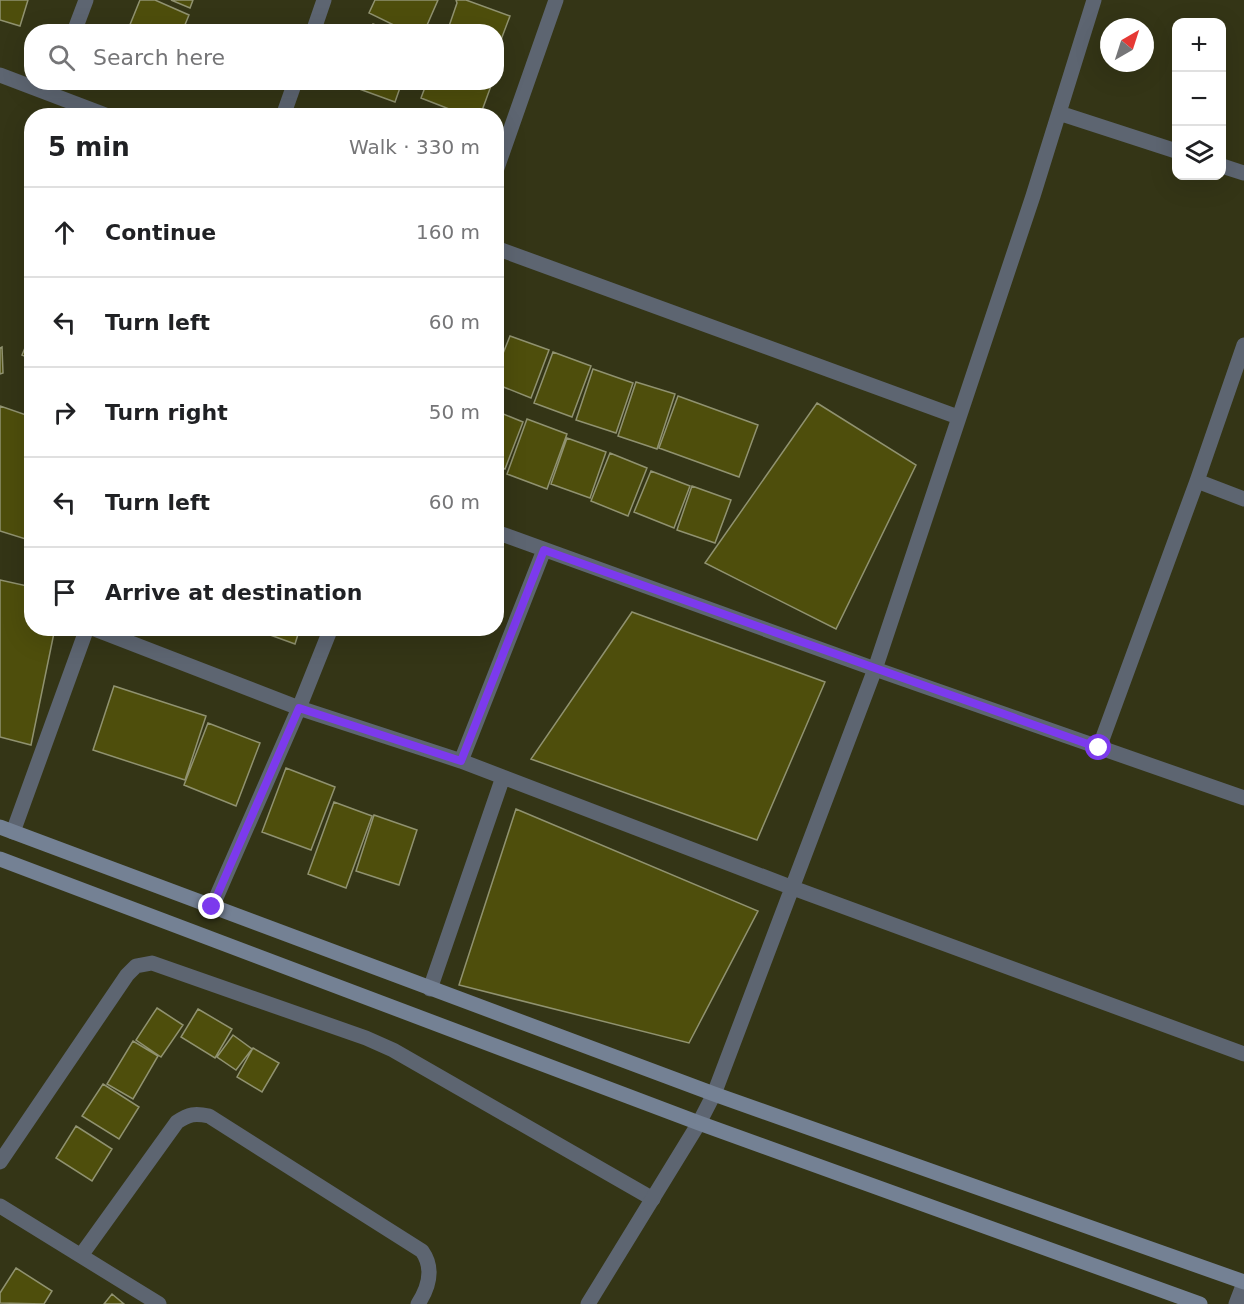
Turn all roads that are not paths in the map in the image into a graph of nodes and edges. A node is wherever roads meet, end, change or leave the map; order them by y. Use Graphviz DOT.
graph roads {
  1 [pos="87,0"];
  2 [pos="324,0"];
  3 [pos="556,0"];
  4 [pos="1094,0"];
  5 [pos="77,24"];
  6 [pos="316,24"];
  7 [pos="0,75"];
  8 [pos="24,81"];
  9 [pos="54,90"];
  10 [pos="292,90"];
  11 [pos="91,108"];
  12 [pos="287,108"];
  13 [pos="1059,113"];
  14 [pos="504,148"];
  15 [pos="1172,151"];
  16 [pos="1226,168"];
  17 [pos="1244,173"];
  18 [pos="504,251"];
  19 [pos="1244,345"];
  20 [pos="958,417"];
  21 [pos="1197,481"];
  22 [pos="1244,499"];
  23 [pos="504,535"];
  24 [pos="544,550"];
  25 [pos="84,636"];
  26 [pos="113,636"];
  27 [pos="328,636"];
  28 [pos="875,669"];
  29 [pos="299,708"];
  30 [pos="1099,748"];
  31 [pos="461,761"];
  32 [pos="503,777"];
  33 [pos="1244,798"];
  34 [pos="7,830"];
  35 [pos="0,859"];
  36 [pos="793,888"];
  37 [pos="212,907"];
  38 [pos="430,989"];
  39 [pos="1244,1054"];
  40 [pos="714,1094"];
  41 [pos="699,1123"];
  42 [pos="0,1162"];
  43 [pos="653,1199"];
  44 [pos="0,1206"];
  45 [pos="82,1254"];
  46 [pos="1244,1283"];
  47 [pos="159,1304"];
  48 [pos="418,1304"];
  49 [pos="588,1304"];
  50 [pos="1200,1304"];
  51 [pos="1236,1304"];
  1 -- 5 [label="street"];
  2 -- 6 [label="street"];
  3 -- 14 [label="street"];
  4 -- 13 [label="street"];
  7 -- 8 [label="street"];
  9 -- 11 [label="street"];
  10 -- 12 [label="street"];
  13 -- 15 [label="street"];
  13 -- 20 [label="street"];
  16 -- 17 [label="street"];
  18 -- 20 [label="street"];
  19 -- 21 [label="street"];
  20 -- 28 [label="street"];
  21 -- 22 [label="street"];
  21 -- 30 [label="street"];
  23 -- 24 [label="street"];
  24 -- 28 [label="street"];
  24 -- 31 [label="street"];
  25 -- 34 [label="street"];
  26 -- 29 [label="street"];
  27 -- 29 [label="street"];
  28 -- 30 [label="street"];
  28 -- 36 [label="street"];
  29 -- 31 [label="street"];
  29 -- 37 [label="street"];
  30 -- 33 [label="street"];
  31 -- 32 [label="street"];
  32 -- 36 [label="street"];
  32 -- 38 [label="street"];
  34 -- 37 [label="street"];
  35 -- 41 [label="street"];
  36 -- 39 [label="street"];
  36 -- 40 [label="street"];
  37 -- 38 [label="street"];
  38 -- 40 [label="street"];
  40 -- 41 [label="street"];
  40 -- 46 [label="street"];
  41 -- 43 [label="street"];
  41 -- 50 [label="street"];
  42 -- 43 [label="street"];
  43 -- 49 [label="street"];
  44 -- 45 [label="street"];
  45 -- 47 [label="street"];
  45 -- 48 [label="street"];
  46 -- 51 [label="street"];
}
